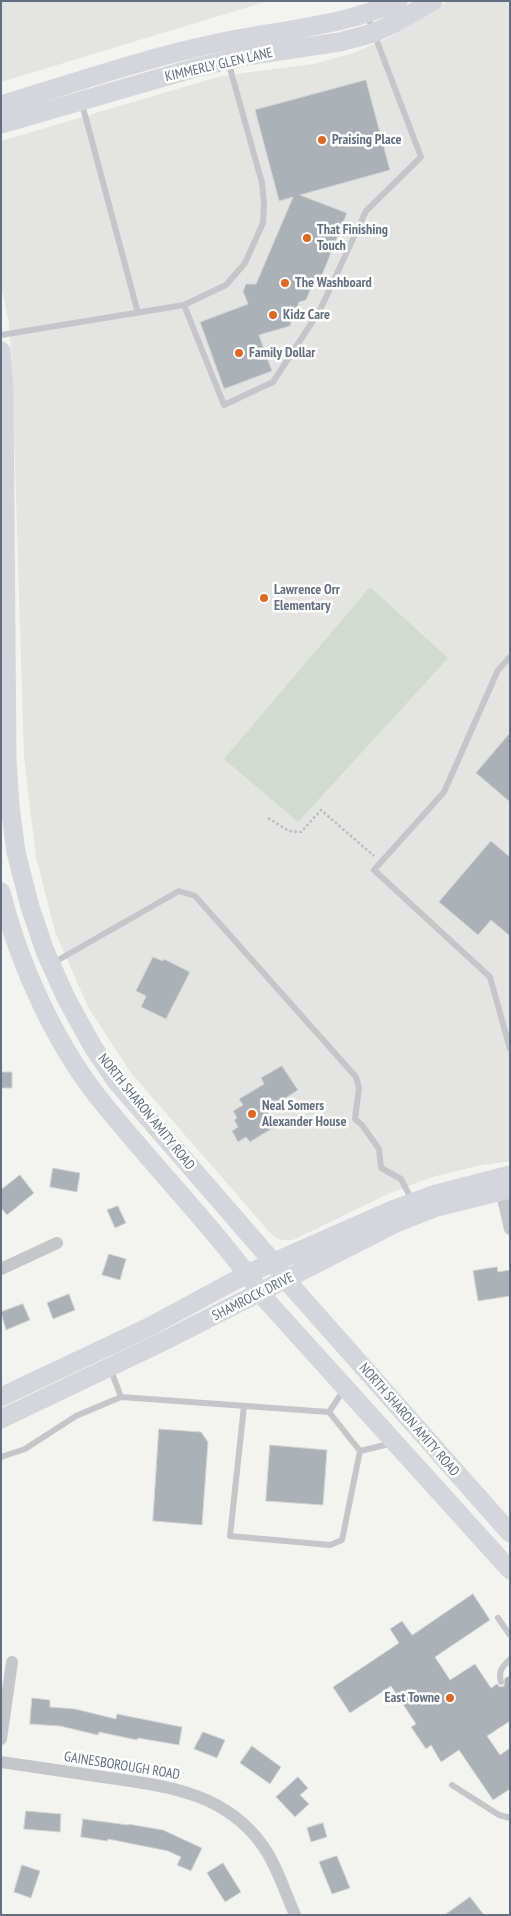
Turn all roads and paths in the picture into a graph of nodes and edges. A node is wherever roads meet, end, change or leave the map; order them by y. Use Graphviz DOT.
graph roads {
  1 [pos="398,1"];
  2 [pos="433,1"];
  3 [pos="366,13"];
  4 [pos="373,33"];
  5 [pos="222,42"];
  6 [pos="228,60"];
  7 [pos="76,82"];
  8 [pos="81,101"];
  9 [pos="1,105"];
  10 [pos="1,124"];
  11 [pos="184,305"];
  12 [pos="138,313"];
  13 [pos="1,335"];
  14 [pos="1,351"];
  15 [pos="510,657"];
  16 [pos="4,678"];
  17 [pos="268,818"];
  18 [pos="375,857"];
  19 [pos="1,892"];
  20 [pos="51,964"];
  21 [pos="510,1049"];
  22 [pos="507,1184"];
  23 [pos="415,1208"];
  24 [pos="510,1229"];
  25 [pos="57,1243"];
  26 [pos="273,1262"];
  27 [pos="1,1269"];
  28 [pos="247,1274"];
  29 [pos="286,1280"];
  30 [pos="261,1293"];
  31 [pos="110,1367"];
  32 [pos="345,1388"];
  33 [pos="121,1397"];
  34 [pos="1,1398"];
  35 [pos="244,1406"];
  36 [pos="329,1412"];
  37 [pos="1,1419"];
  38 [pos="394,1443"];
  39 [pos="360,1451"];
  40 [pos="1,1457"];
  41 [pos="510,1534"];
  42 [pos="510,1570"];
  43 [pos="498,1618"];
  44 [pos="510,1634"];
  45 [pos="510,1659"];
  46 [pos="12,1662"];
  47 [pos="501,1682"];
  48 [pos="1,1739"];
  49 [pos="1,1762"];
  50 [pos="452,1785"];
  51 [pos="510,1818"];
  52 [pos="295,1915"];
  1 -- 3 [label="main road, KIMMERLY GLEN LANE"];
  2 -- 4 [label="main road, KIMMERLY GLEN LANE"];
  3 -- 4 [label="lane"];
  3 -- 5 [label="main road, KIMMERLY GLEN LANE"];
  4 -- 6 [label="main road, KIMMERLY GLEN LANE"];
  4 -- 11 [label="lane"];
  5 -- 6 [label="lane"];
  5 -- 7 [label="main road, KIMMERLY GLEN LANE"];
  6 -- 8 [label="main road, KIMMERLY GLEN LANE"];
  6 -- 11 [label="lane"];
  7 -- 8 [label="lane"];
  7 -- 9 [label="main road, KIMMERLY GLEN LANE"];
  8 -- 10 [label="main road, KIMMERLY GLEN LANE"];
  8 -- 12 [label="lane"];
  11 -- 12 [label="lane"];
  12 -- 13 [label="lane"];
  14 -- 16 [label="main road, NORTH SHARON AMITY ROAD"];
  15 -- 21 [label="lane"];
  16 -- 20 [label="main road, NORTH SHARON AMITY ROAD"];
  17 -- 18 [label="path"];
  19 -- 28 [label="main road, NORTH SHARON AMITY ROAD"];
  20 -- 23 [label="lane"];
  20 -- 26 [label="main road, NORTH SHARON AMITY ROAD"];
  22 -- 23 [label="main road, SHAMROCK DRIVE"];
  22 -- 24 [label="street"];
  23 -- 26 [label="main road, SHAMROCK DRIVE"];
  23 -- 29 [label="main road, SHAMROCK DRIVE"];
  25 -- 27 [label="street"];
  26 -- 28 [label="main road, SHAMROCK DRIVE"];
  26 -- 29 [label="main road, NORTH SHARON AMITY ROAD"];
  28 -- 30 [label="main road, NORTH SHARON AMITY ROAD"];
  28 -- 34 [label="main road, SHAMROCK DRIVE"];
  29 -- 30 [label="main road, SHAMROCK DRIVE"];
  29 -- 41 [label="main road, NORTH SHARON AMITY ROAD"];
  30 -- 31 [label="main road, SHAMROCK DRIVE"];
  30 -- 32 [label="main road, NORTH SHARON AMITY ROAD"];
  31 -- 33 [label="lane"];
  31 -- 37 [label="main road, SHAMROCK DRIVE"];
  32 -- 36 [label="lane"];
  32 -- 38 [label="main road, NORTH SHARON AMITY ROAD"];
  33 -- 35 [label="lane"];
  33 -- 40 [label="lane"];
  35 -- 36 [label="lane"];
  35 -- 39 [label="lane"];
  36 -- 39 [label="lane"];
  38 -- 39 [label="lane"];
  38 -- 42 [label="main road, NORTH SHARON AMITY ROAD"];
  43 -- 44 [label="lane"];
  45 -- 47 [label="lane"];
  46 -- 48 [label="street"];
  49 -- 52 [label="street, GAINESBOROUGH ROAD"];
  50 -- 51 [label="lane"];
}
